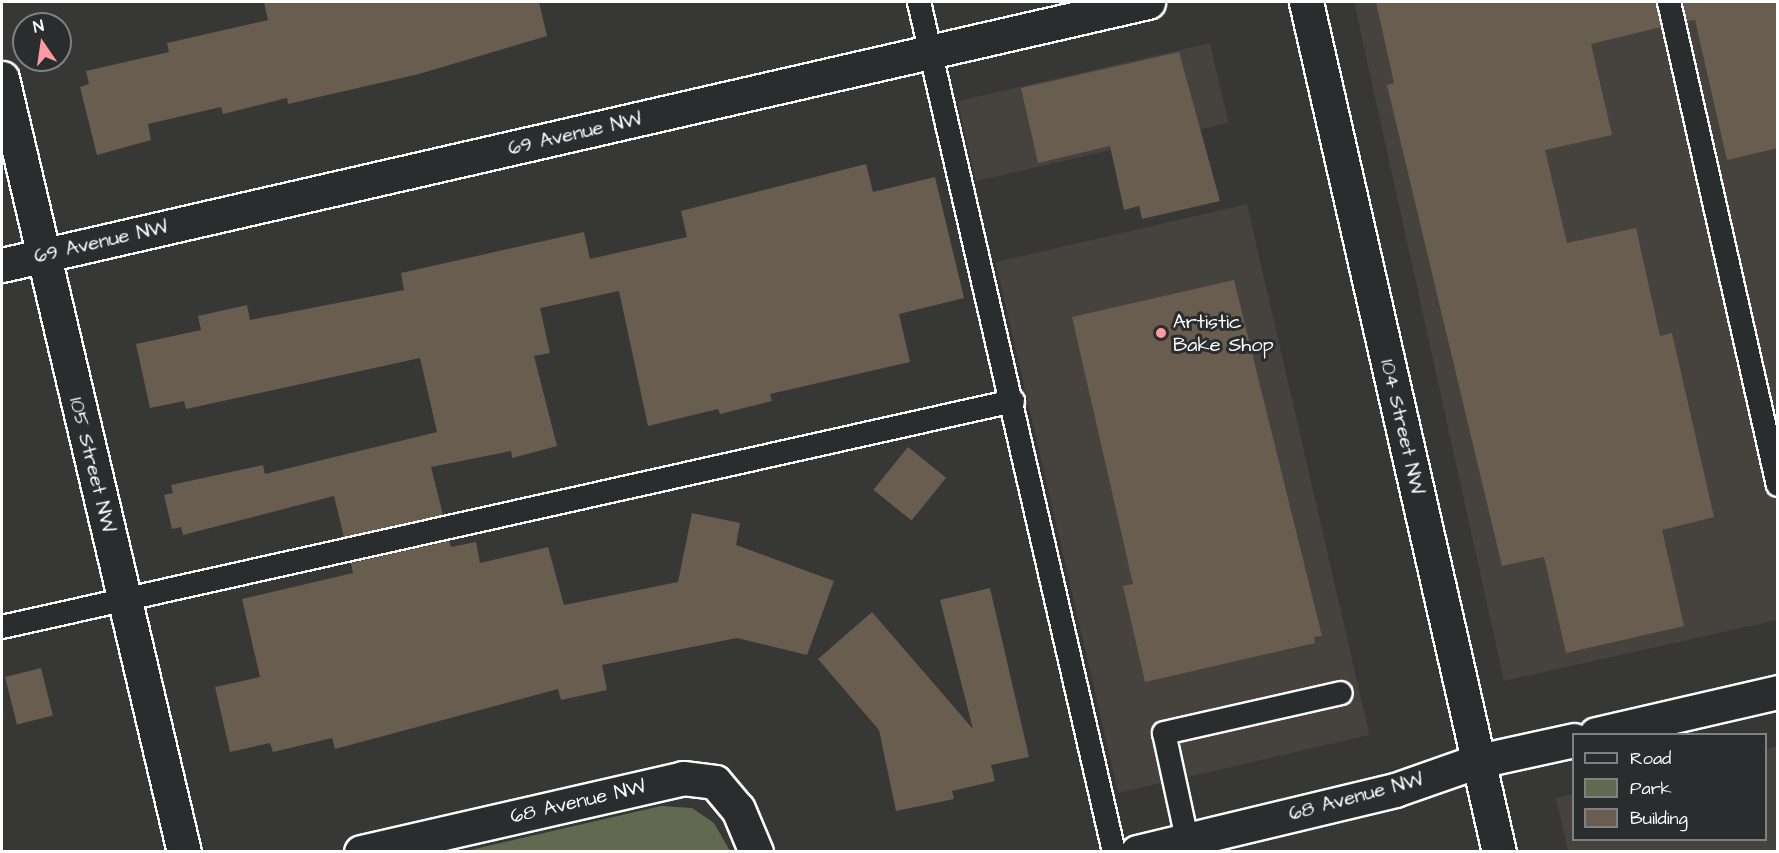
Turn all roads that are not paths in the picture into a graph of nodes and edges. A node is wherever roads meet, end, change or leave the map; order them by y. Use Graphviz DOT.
graph roads {
  1 [pos="919,2"];
  2 [pos="1148,2"];
  3 [pos="1306,2"];
  4 [pos="1669,2"];
  5 [pos="931,52"];
  6 [pos="2,78"];
  7 [pos="41,255"];
  8 [pos="2,265"];
  9 [pos="1014,401"];
  10 [pos="1778,485"];
  11 [pos="123,597"];
  12 [pos="2,627"];
  13 [pos="1778,692"];
  14 [pos="1341,693"];
  15 [pos="1604,733"];
  16 [pos="1572,740"];
  17 [pos="1478,761"];
  18 [pos="1187,840"];
  19 [pos="184,852"];
  20 [pos="361,852"];
  21 [pos="756,852"];
  22 [pos="1114,852"];
  23 [pos="1137,852"];
  24 [pos="1499,852"];
  1 -- 5 [label="lane"];
  2 -- 5 [label="street, 69 Avenue NW"];
  3 -- 17 [label="street, 104 Street NW"];
  4 -- 10 [label="lane"];
  5 -- 7 [label="street, 69 Avenue NW"];
  5 -- 9 [label="lane"];
  6 -- 7 [label="street, 105 Street NW"];
  7 -- 8 [label="street, 69 Avenue NW"];
  7 -- 11 [label="street, 105 Street NW"];
  9 -- 11 [label="lane"];
  9 -- 22 [label="lane"];
  11 -- 12 [label="lane"];
  11 -- 19 [label="street, 105 Street NW"];
  13 -- 15 [label="street"];
  14 -- 18 [label="lane"];
  16 -- 17 [label="street, 68 Avenue NW"];
  17 -- 18 [label="street, 68 Avenue NW"];
  17 -- 24 [label="street, 104 Street NW"];
  18 -- 23 [label="street, 68 Avenue NW"];
  20 -- 21 [label="street, 68 Avenue NW"];
}
